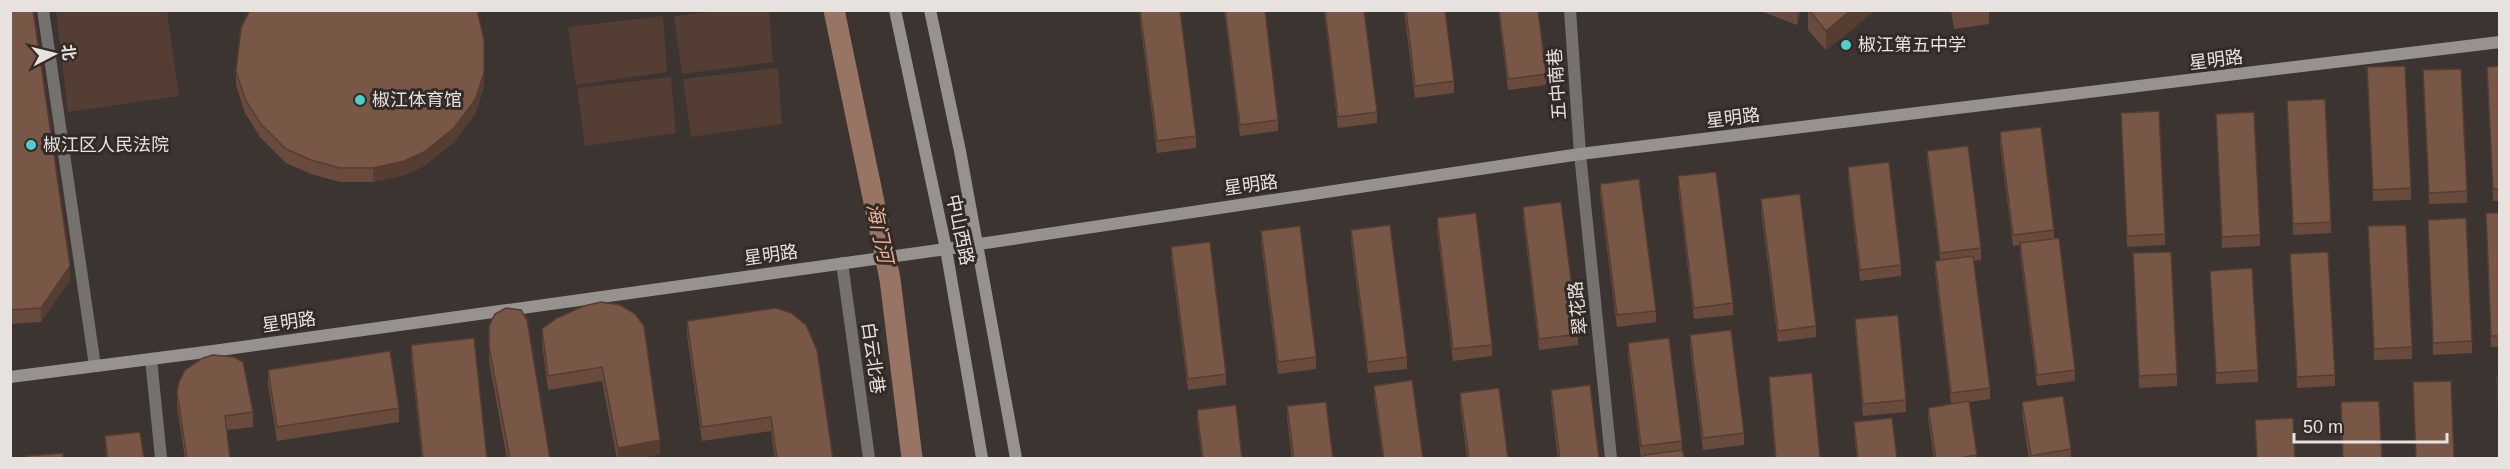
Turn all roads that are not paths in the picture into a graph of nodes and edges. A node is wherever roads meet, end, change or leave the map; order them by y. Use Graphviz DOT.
graph roads {
  1 [pos="43,10"];
  2 [pos="895,10"];
  3 [pos="930,10"];
  4 [pos="1570,10"];
  5 [pos="2499,42"];
  6 [pos="1580,154"];
  7 [pos="978,243"];
  8 [pos="946,249"];
  9 [pos="842,263"];
  10 [pos="151,359"];
  11 [pos="95,366"];
  12 [pos="10,377"];
  13 [pos="161,459"];
  14 [pos="869,459"];
  15 [pos="982,459"];
  16 [pos="1016,459"];
  17 [pos="1611,459"];
  1 -- 11 [label="street"];
  2 -- 8 [label="street, 中山西路"];
  3 -- 7 [label="street, 中山西路"];
  4 -- 6 [label="street, 五中南巷"];
  5 -- 6 [label="street, 星明路"];
  6 -- 7 [label="street, 星明路"];
  6 -- 17 [label="street, 翠花路"];
  7 -- 8 [label="street, 星明路"];
  7 -- 16 [label="street, 中山西路"];
  8 -- 9 [label="street, 星明路"];
  8 -- 15 [label="street, 中山西路"];
  9 -- 10 [label="street, 星明路"];
  9 -- 14 [label="street, 白云北巷"];
  10 -- 11 [label="street, 星明路"];
  10 -- 13 [label="street"];
  11 -- 12 [label="street, 星明路"];
}
